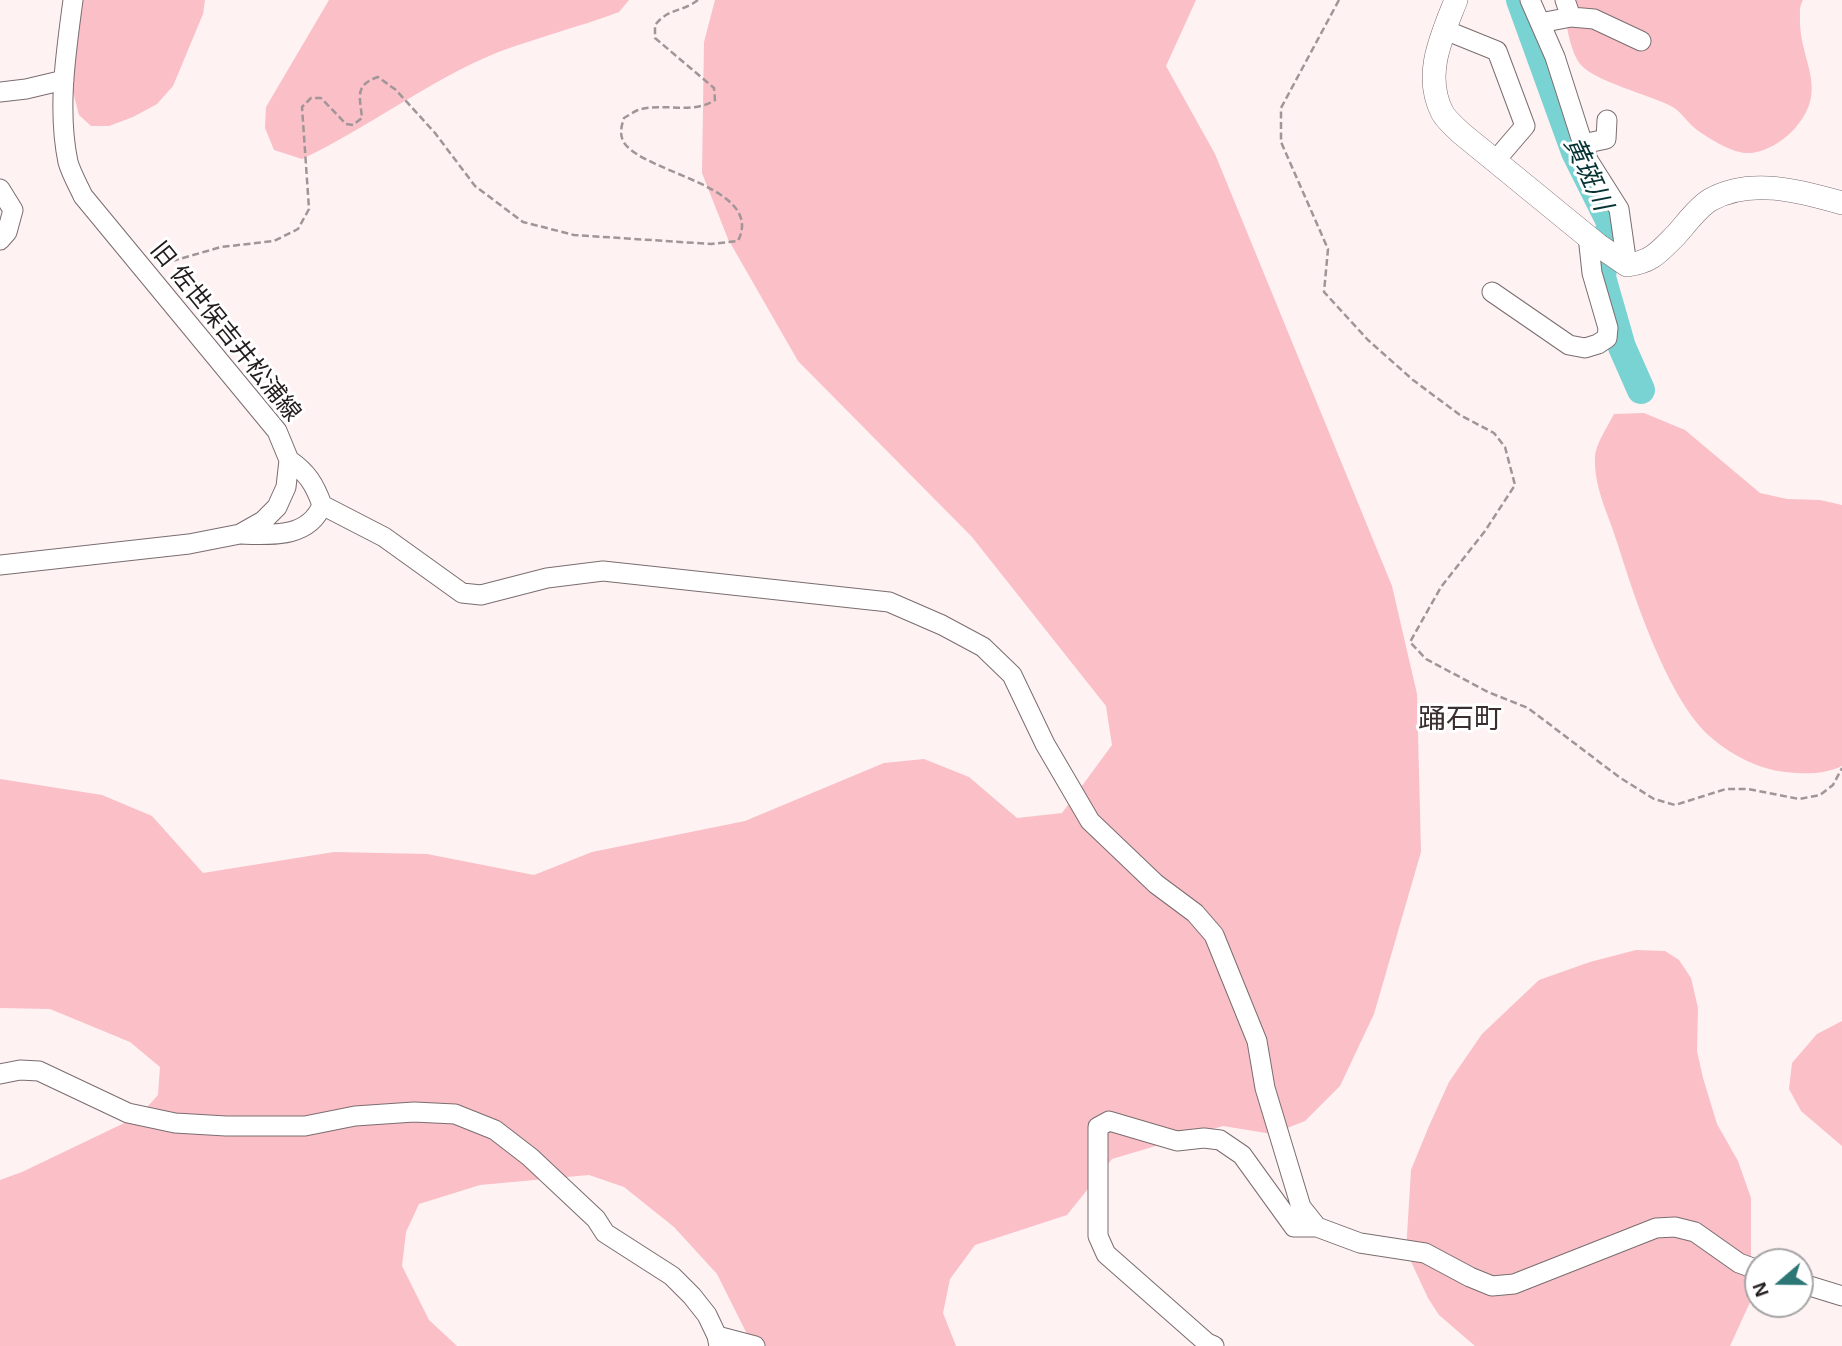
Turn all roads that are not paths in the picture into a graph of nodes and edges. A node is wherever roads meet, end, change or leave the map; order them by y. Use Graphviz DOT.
graph roads {
  1 [pos="73,0"];
  2 [pos="1455,0"];
  3 [pos="1530,0"];
  4 [pos="1568,9"];
  5 [pos="1540,23"];
  6 [pos="1445,30"];
  7 [pos="1641,41"];
  8 [pos="64,80"];
  9 [pos="1,96"];
  10 [pos="1607,120"];
  11 [pos="1583,144"];
  12 [pos="1495,162"];
  13 [pos="0,189"];
  14 [pos="1842,203"];
  15 [pos="1588,236"];
  16 [pos="0,240"];
  17 [pos="1627,265"];
  18 [pos="1492,292"];
  19 [pos="289,460"];
  20 [pos="323,505"];
  21 [pos="240,534"];
  22 [pos="0,565"];
  23 [pos="0,1074"];
  24 [pos="1317,1227"];
  25 [pos="1744,1266"];
  26 [pos="1814,1287"];
  27 [pos="1842,1296"];
  28 [pos="718,1341"];
  29 [pos="755,1346"];
  30 [pos="1213,1346"];
  1 -- 8 [label="street, 旧 佐世保吉井松浦線"];
  2 -- 6 [label="street"];
  3 -- 5 [label="street"];
  4 -- 5 [label="street"];
  4 -- 7 [label="street"];
  5 -- 11 [label="street"];
  6 -- 12 [label="street"];
  6 -- 12 [label="street"];
  8 -- 9 [label="street"];
  8 -- 19 [label="street, 旧 佐世保吉井松浦線"];
  10 -- 11 [label="street"];
  11 -- 17 [label="street"];
  12 -- 15 [label="street"];
  13 -- 16 [label="street"];
  14 -- 17 [label="street"];
  15 -- 17 [label="street"];
  15 -- 18 [label="street"];
  19 -- 20 [label="street"];
  19 -- 21 [label="street, 旧 佐世保吉井松浦線"];
  20 -- 21 [label="street"];
  20 -- 24 [label="street"];
  21 -- 22 [label="street, 旧 佐世保吉井松浦線"];
  23 -- 28 [label="street"];
  24 -- 25 [label="street"];
  24 -- 30 [label="street"];
  26 -- 27 [label="street"];
  28 -- 29 [label="street"];
}
